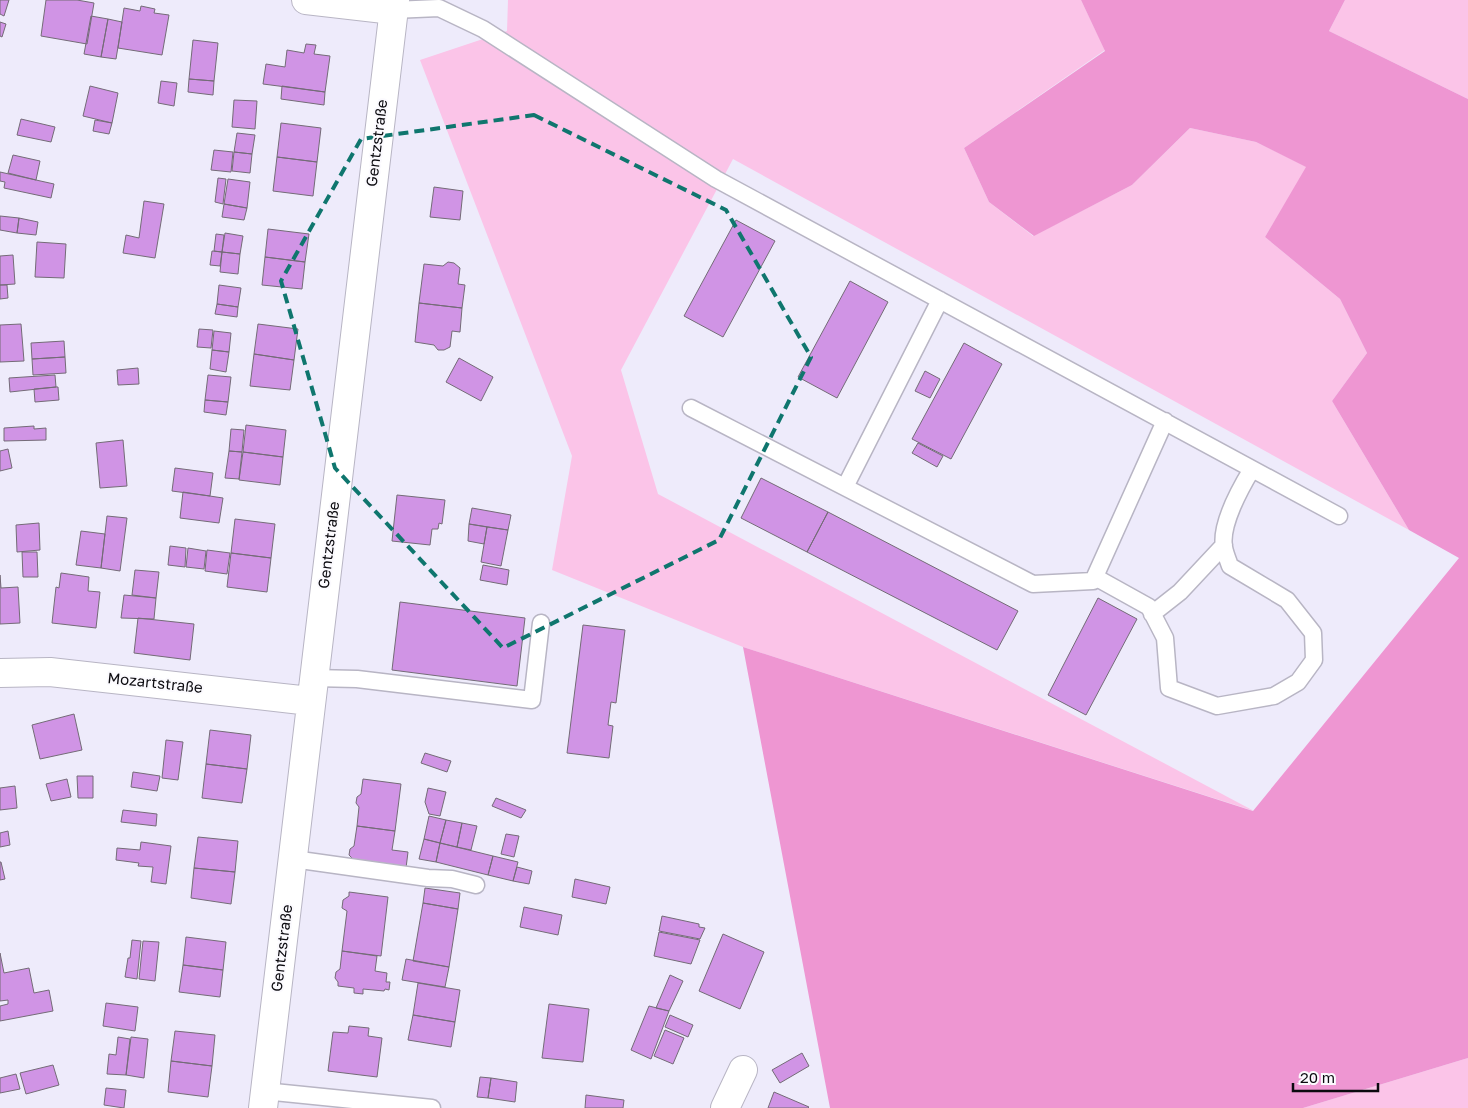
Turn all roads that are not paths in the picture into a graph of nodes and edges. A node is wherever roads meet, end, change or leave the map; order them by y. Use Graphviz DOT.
graph roads {
  1 [pos="306,0"];
  2 [pos="394,5"];
  3 [pos="940,300"];
  4 [pos="692,408"];
  5 [pos="1165,421"];
  6 [pos="1252,469"];
  7 [pos="845,486"];
  8 [pos="1339,516"];
  9 [pos="1224,545"];
  10 [pos="1095,577"];
  11 [pos="1152,614"];
  12 [pos="541,623"];
  13 [pos="0,673"];
  14 [pos="312,689"];
  15 [pos="293,859"];
  16 [pos="476,885"];
  17 [pos="743,1070"];
  18 [pos="264,1099"];
  19 [pos="432,1108"];
  20 [pos="725,1108"];
  1 -- 2 [label="street"];
  2 -- 3 [label="lane"];
  2 -- 14 [label="street, Gentzstraße"];
  3 -- 5 [label="lane"];
  3 -- 7 [label="lane"];
  4 -- 7 [label="lane"];
  5 -- 6 [label="lane"];
  5 -- 10 [label="lane"];
  6 -- 8 [label="lane"];
  6 -- 9 [label="lane"];
  7 -- 10 [label="lane"];
  9 -- 11 [label="lane"];
  9 -- 11 [label="lane"];
  10 -- 11 [label="lane"];
  12 -- 14 [label="lane"];
  13 -- 14 [label="street, Mozartstraße"];
  14 -- 15 [label="street, Gentzstraße"];
  15 -- 16 [label="lane"];
  15 -- 18 [label="street, Gentzstraße"];
  17 -- 20 [label="street"];
  18 -- 19 [label="lane, Gentzstraße"];
}
